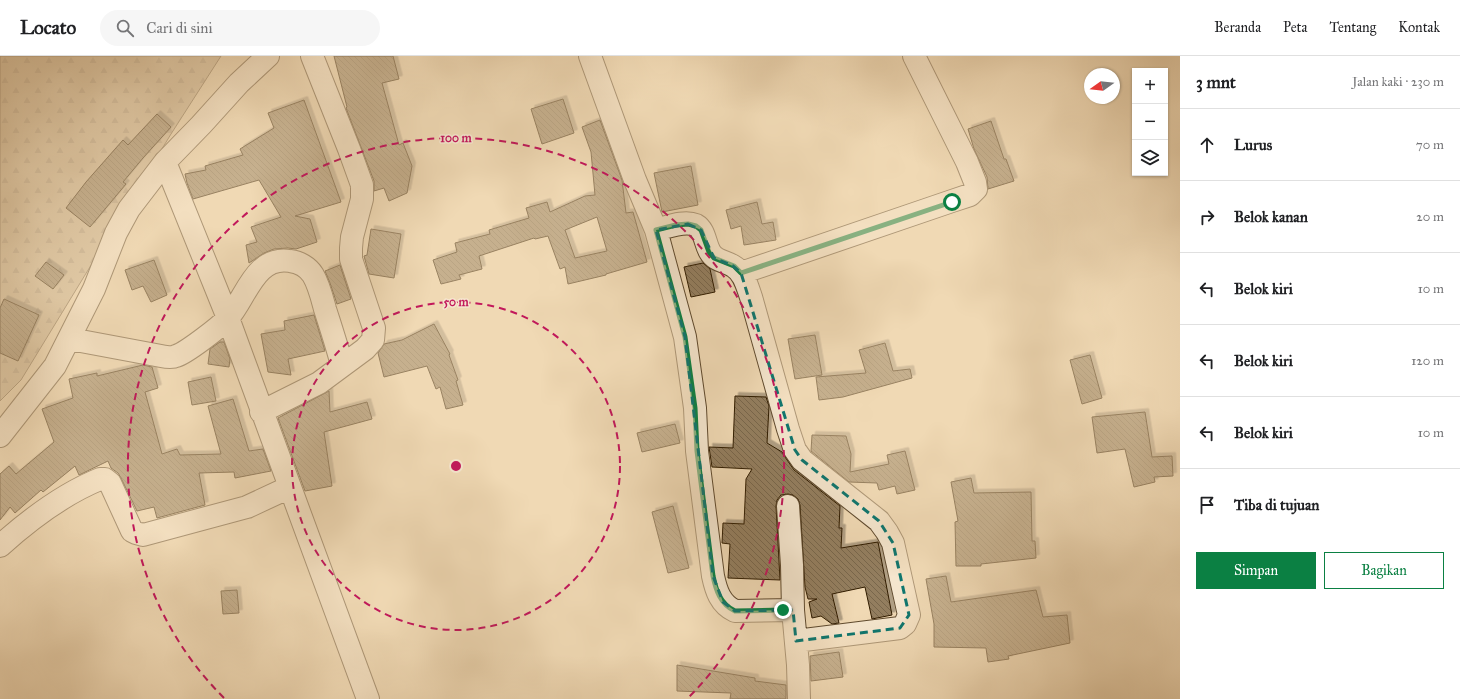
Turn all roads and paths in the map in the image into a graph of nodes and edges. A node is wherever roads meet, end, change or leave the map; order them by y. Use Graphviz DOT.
graph roads {
  1 [pos="268,56"];
  2 [pos="312,56"];
  3 [pos="590,56"];
  4 [pos="914,56"];
  5 [pos="165,162"];
  6 [pos="656,230"];
  7 [pos="741,273"];
  8 [pos="228,318"];
  9 [pos="70,339"];
  10 [pos="342,364"];
  11 [pos="261,412"];
  12 [pos="0,436"];
  13 [pos="290,486"];
  14 [pos="788,506"];
  15 [pos="0,546"];
  16 [pos="793,610"];
  17 [pos="796,642"];
  18 [pos="368,699"];
  19 [pos="799,699"];
  1 -- 5 [label="street"];
  2 -- 10 [label="street"];
  3 -- 6 [label="street"];
  4 -- 7 [label="street"];
  5 -- 8 [label="street"];
  5 -- 9 [label="street"];
  6 -- 7 [label="street"];
  6 -- 16 [label="street"];
  7 -- 17 [label="street"];
  8 -- 9 [label="street"];
  8 -- 10 [label="street"];
  8 -- 11 [label="street"];
  9 -- 12 [label="street"];
  10 -- 11 [label="street"];
  11 -- 13 [label="street"];
  13 -- 15 [label="street"];
  13 -- 18 [label="street"];
  14 -- 16 [label="street"];
  16 -- 17 [label="street"];
  17 -- 19 [label="street"];
}
